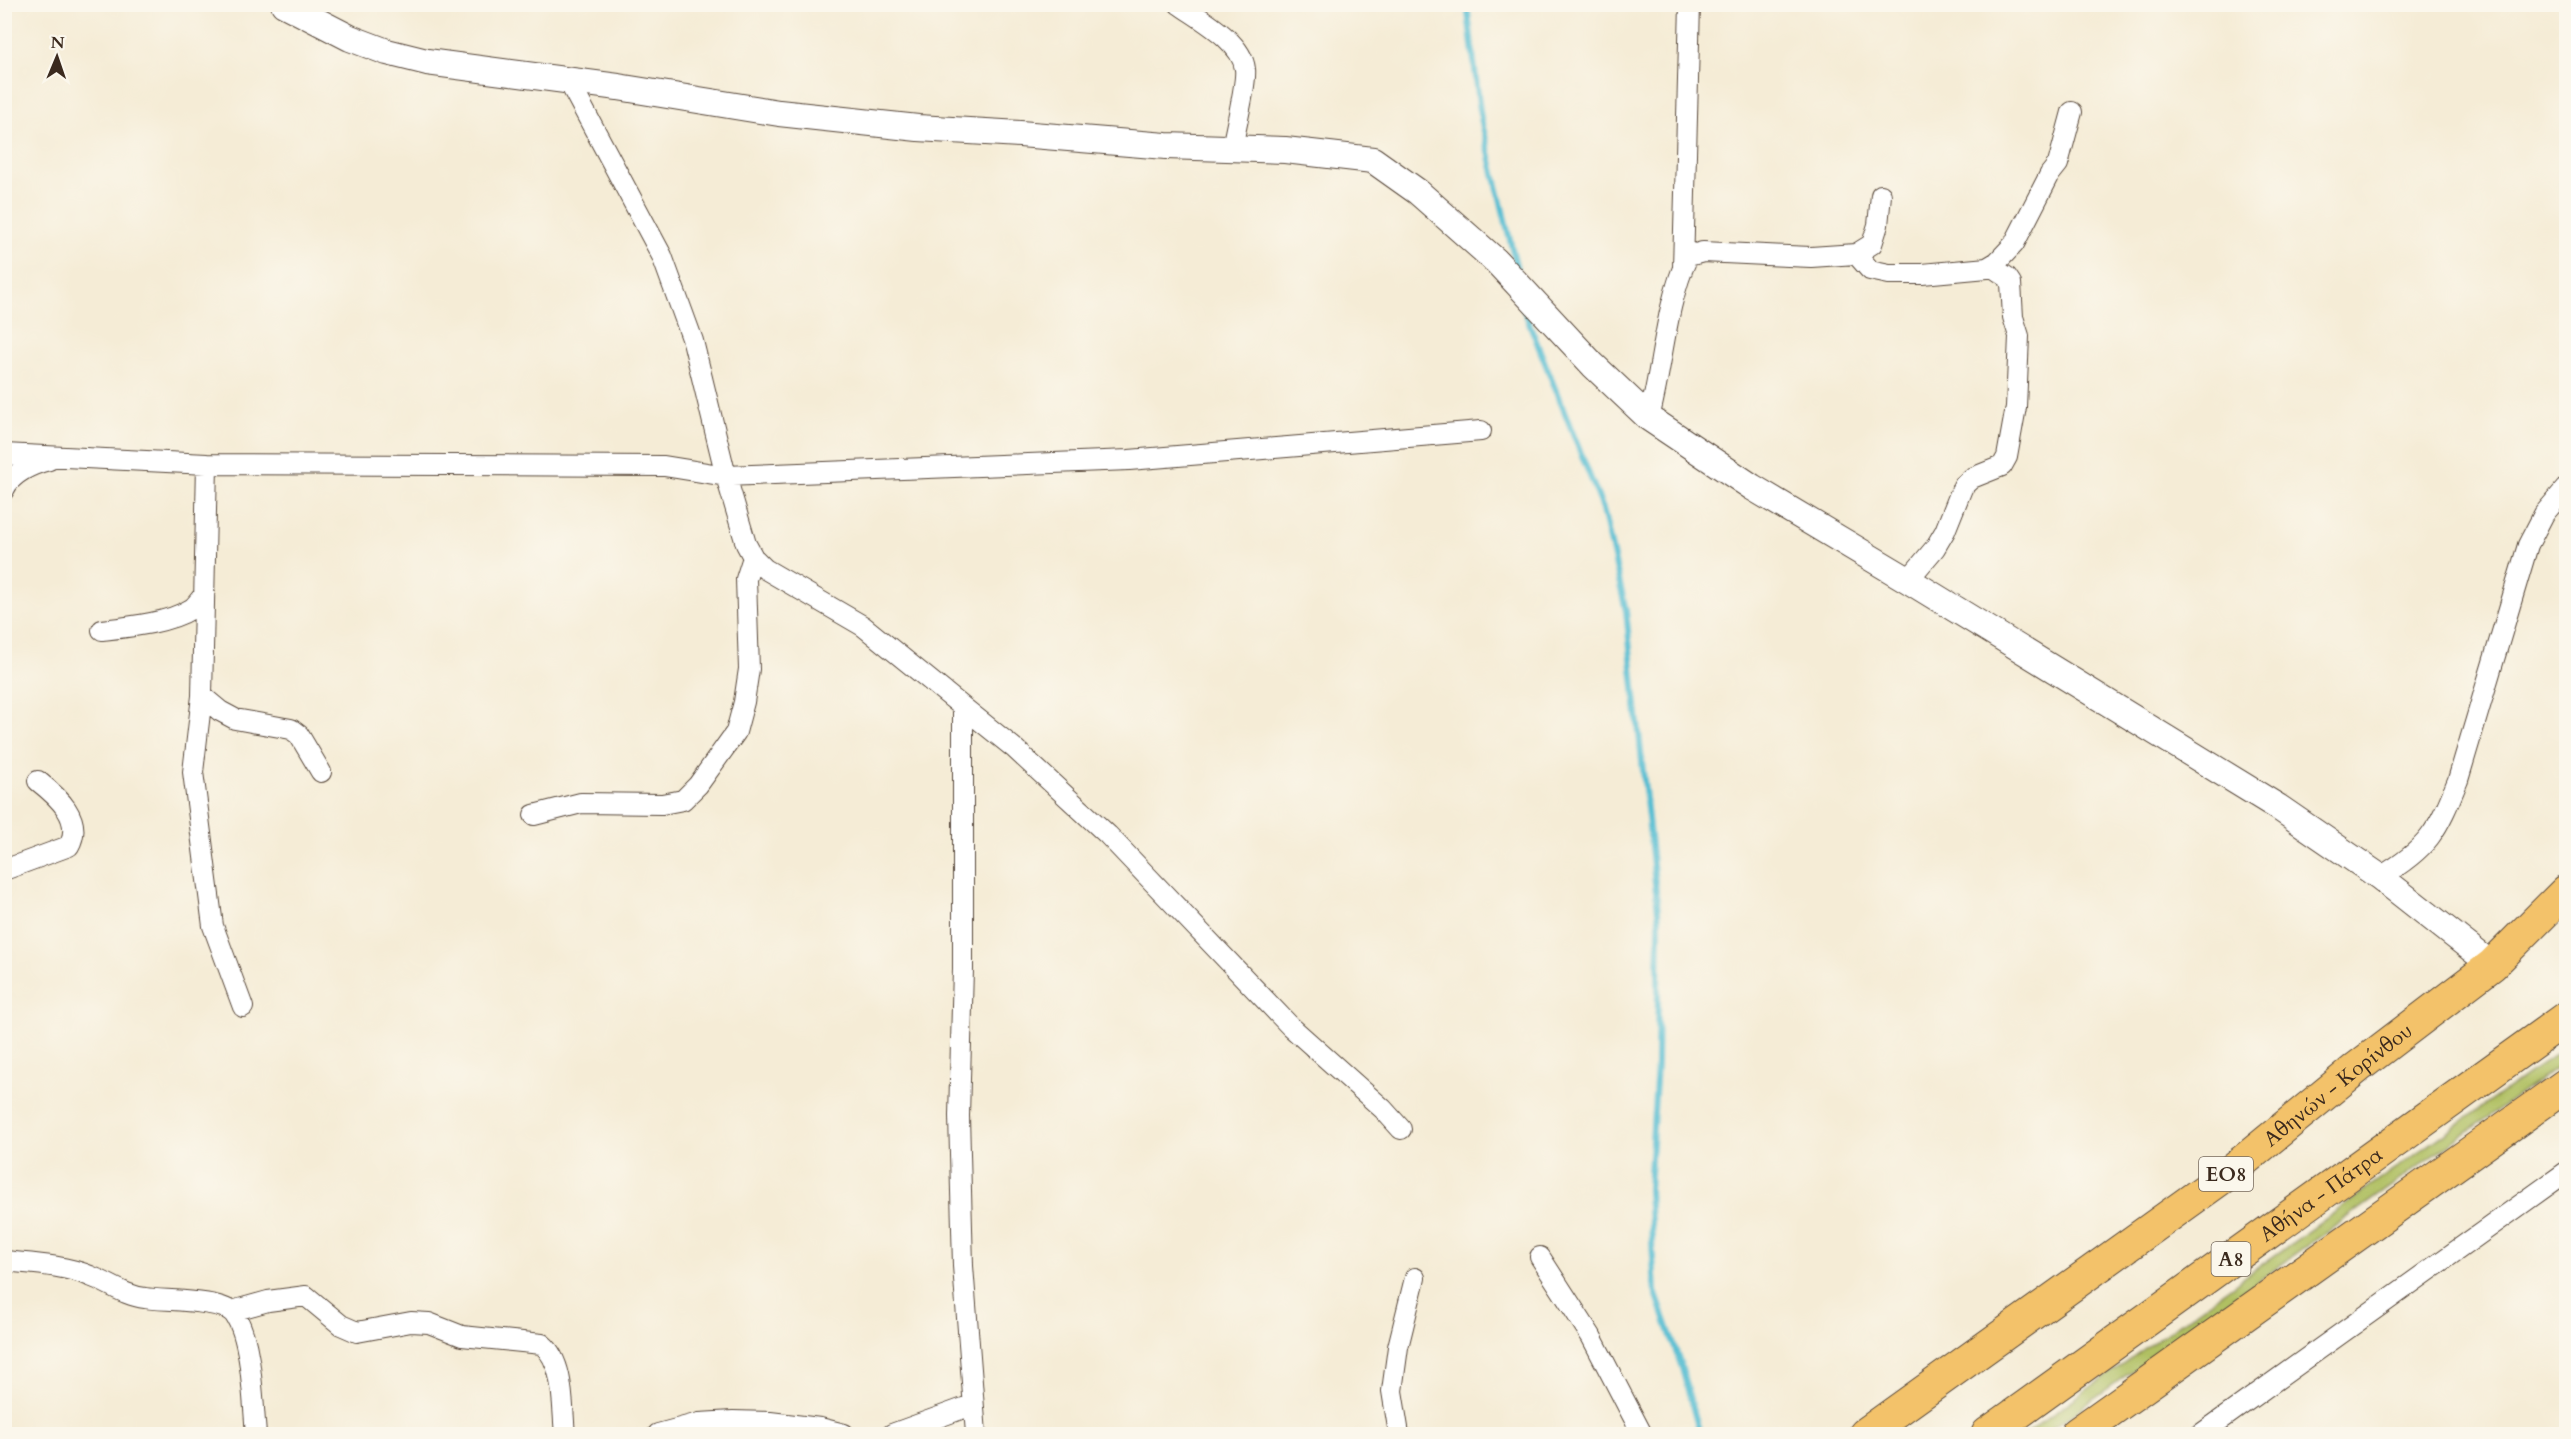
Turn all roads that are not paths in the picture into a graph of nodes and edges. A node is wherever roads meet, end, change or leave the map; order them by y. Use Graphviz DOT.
graph roads {
  1 [pos="284,4"];
  2 [pos="1179,4"];
  3 [pos="1690,4"];
  4 [pos="568,80"];
  5 [pos="2072,112"];
  6 [pos="1232,148"];
  7 [pos="1881,195"];
  8 [pos="1856,254"];
  9 [pos="1991,266"];
  10 [pos="1683,268"];
  11 [pos="1648,418"];
  12 [pos="1481,431"];
  13 [pos="4,454"];
  14 [pos="63,457"];
  15 [pos="207,464"];
  16 [pos="726,476"];
  17 [pos="2566,488"];
  18 [pos="4,489"];
  19 [pos="753,557"];
  20 [pos="1908,580"];
  21 [pos="204,595"];
  22 [pos="102,630"];
  23 [pos="202,696"];
  24 [pos="963,707"];
  25 [pos="321,772"];
  26 [pos="38,781"];
  27 [pos="534,815"];
  28 [pos="4,870"];
  29 [pos="2380,877"];
  30 [pos="2566,891"];
  31 [pos="2492,965"];
  32 [pos="243,1007"];
  33 [pos="2566,1018"];
  34 [pos="2566,1084"];
  35 [pos="1401,1129"];
  36 [pos="2566,1172"];
  37 [pos="1540,1257"];
  38 [pos="4,1261"];
  39 [pos="1415,1278"];
  40 [pos="232,1311"];
  41 [pos="972,1405"];
  42 [pos="256,1434"];
  43 [pos="565,1434"];
  44 [pos="658,1434"];
  45 [pos="844,1434"];
  46 [pos="892,1434"];
  47 [pos="976,1434"];
  48 [pos="1400,1434"];
  49 [pos="1642,1434"];
  50 [pos="1865,1434"];
  51 [pos="1988,1434"];
  52 [pos="2077,1434"];
  53 [pos="2201,1434"];
  1 -- 4 [label="street"];
  2 -- 6 [label="street"];
  3 -- 10 [label="street"];
  4 -- 6 [label="street"];
  4 -- 16 [label="street"];
  5 -- 9 [label="street"];
  6 -- 11 [label="street"];
  7 -- 8 [label="street"];
  8 -- 9 [label="street"];
  8 -- 10 [label="street"];
  9 -- 20 [label="street"];
  10 -- 11 [label="street"];
  11 -- 20 [label="street"];
  12 -- 16 [label="street"];
  13 -- 14 [label="street"];
  14 -- 15 [label="street"];
  14 -- 18 [label="street"];
  15 -- 16 [label="street"];
  15 -- 21 [label="street"];
  16 -- 19 [label="street"];
  17 -- 29 [label="street"];
  19 -- 24 [label="street"];
  19 -- 27 [label="street"];
  20 -- 29 [label="street"];
  21 -- 22 [label="street"];
  21 -- 23 [label="street"];
  23 -- 25 [label="street"];
  23 -- 32 [label="street"];
  24 -- 35 [label="street"];
  24 -- 41 [label="street"];
  26 -- 28 [label="street"];
  29 -- 31 [label="street"];
  30 -- 31 [label="main road, Αθηνών - Κορίνθου / ΕΟ8"];
  31 -- 50 [label="main road, Αθηνών - Κορίνθου / ΕΟ8"];
  33 -- 51 [label="highway, Αθήνα - Πάτρα / Α8"];
  34 -- 52 [label="highway, Α8"];
  36 -- 53 [label="street"];
  37 -- 49 [label="street"];
  38 -- 40 [label="street"];
  39 -- 48 [label="street"];
  40 -- 42 [label="street"];
  40 -- 43 [label="street"];
  41 -- 46 [label="street"];
  41 -- 47 [label="street"];
  44 -- 45 [label="street"];
}
